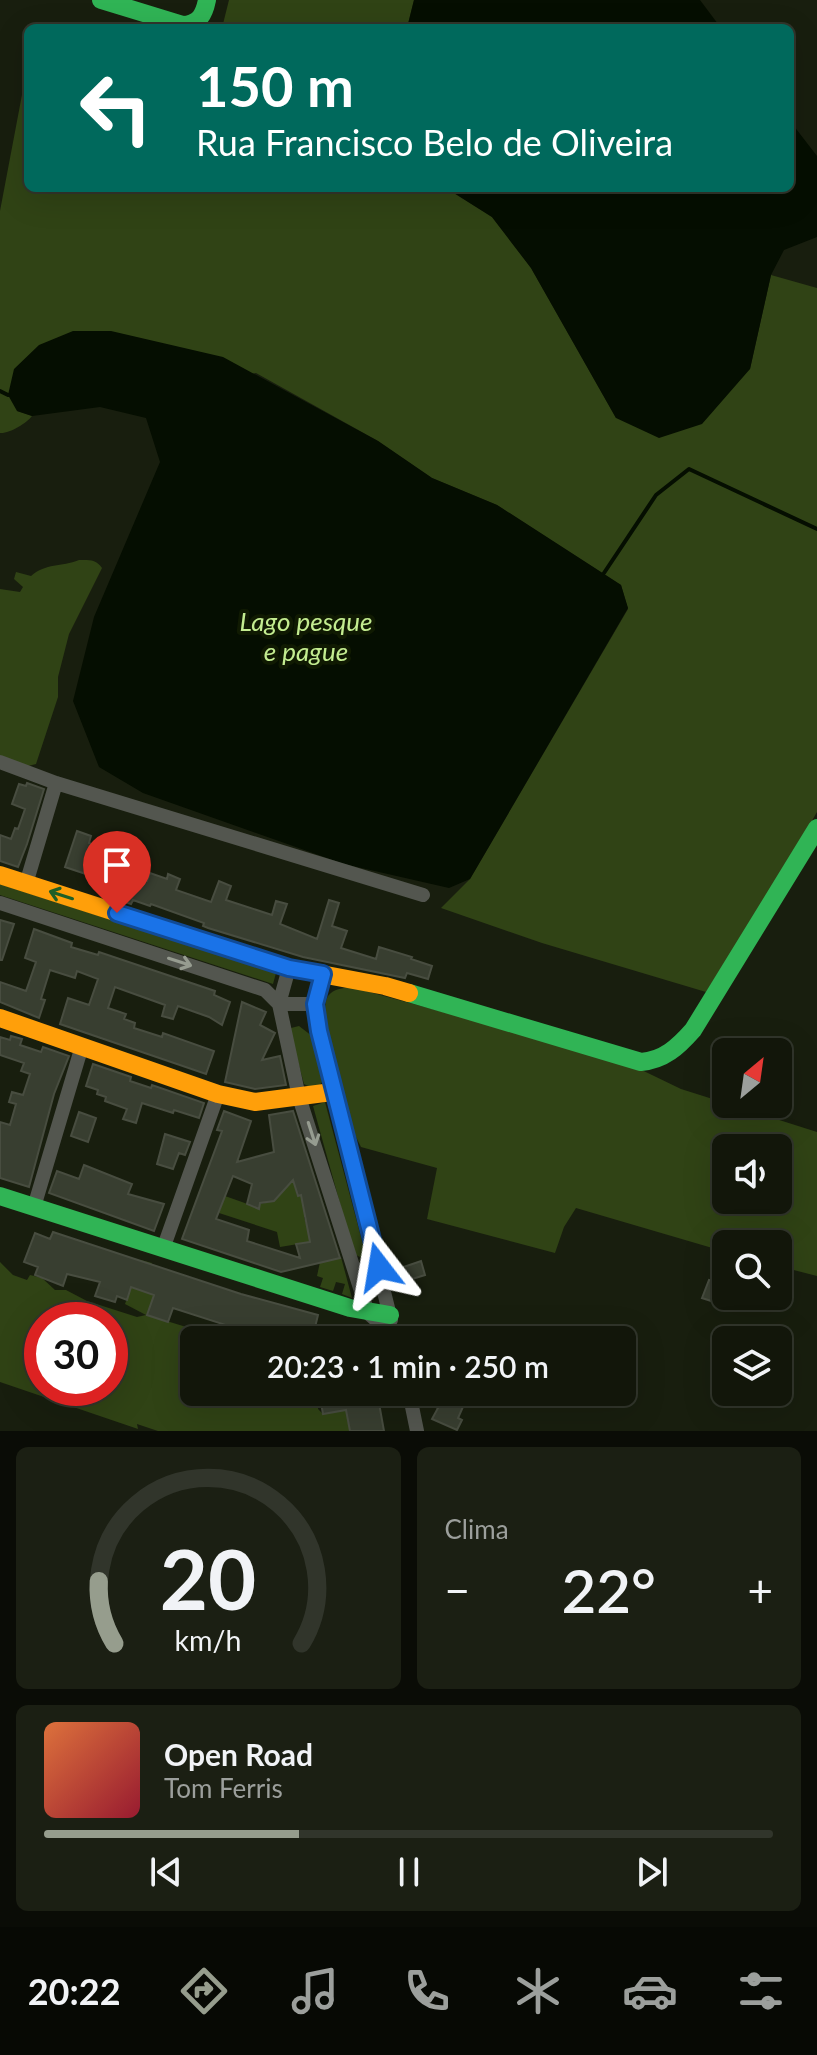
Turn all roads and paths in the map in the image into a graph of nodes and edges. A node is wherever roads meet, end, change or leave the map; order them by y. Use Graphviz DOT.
graph roads {
  1 [pos="101,0"];
  2 [pos="207,0"];
  3 [pos="180,24"];
  4 [pos="195,24"];
  5 [pos="0,762"];
  6 [pos="56,783"];
  7 [pos="817,828"];
  8 [pos="0,875"];
  9 [pos="26,884"];
  10 [pos="423,895"];
  11 [pos="0,903"];
  12 [pos="289,968"];
  13 [pos="323,974"];
  14 [pos="279,1004"];
  15 [pos="315,1004"];
  16 [pos="0,1018"];
  17 [pos="82,1046"];
  18 [pos="332,1092"];
  19 [pos="218,1094"];
  20 [pos="299,1097"];
  21 [pos="0,1196"];
  22 [pos="34,1207"];
  23 [pos="163,1249"];
  24 [pos="368,1313"];
  25 [pos="390,1315"];
  26 [pos="382,1326"];
  27 [pos="392,1326"];
  28 [pos="412,1406"];
  29 [pos="417,1431"];
  1 -- 3 [label="street"];
  2 -- 4 [label="street"];
  5 -- 6 [label="street"];
  6 -- 9 [label="street"];
  6 -- 10 [label="street"];
  7 -- 13 [label="street"];
  8 -- 9 [label="street"];
  12 -- 9 [label="street, one-way"];
  11 -- 14 [label="street, one-way"];
  12 -- 13 [label="street"];
  12 -- 14 [label="street"];
  13 -- 15 [label="street"];
  14 -- 15 [label="street"];
  14 -- 20 [label="street"];
  15 -- 18 [label="street"];
  16 -- 17 [label="street"];
  17 -- 19 [label="street"];
  17 -- 22 [label="street"];
  18 -- 20 [label="street"];
  18 -- 25 [label="street"];
  19 -- 20 [label="street"];
  19 -- 23 [label="street"];
  20 -- 24 [label="street, one-way"];
  21 -- 22 [label="street"];
  22 -- 23 [label="street"];
  23 -- 24 [label="street"];
  24 -- 25 [label="street"];
  24 -- 26 [label="street"];
  25 -- 27 [label="street"];
  28 -- 29 [label="street"];
}
